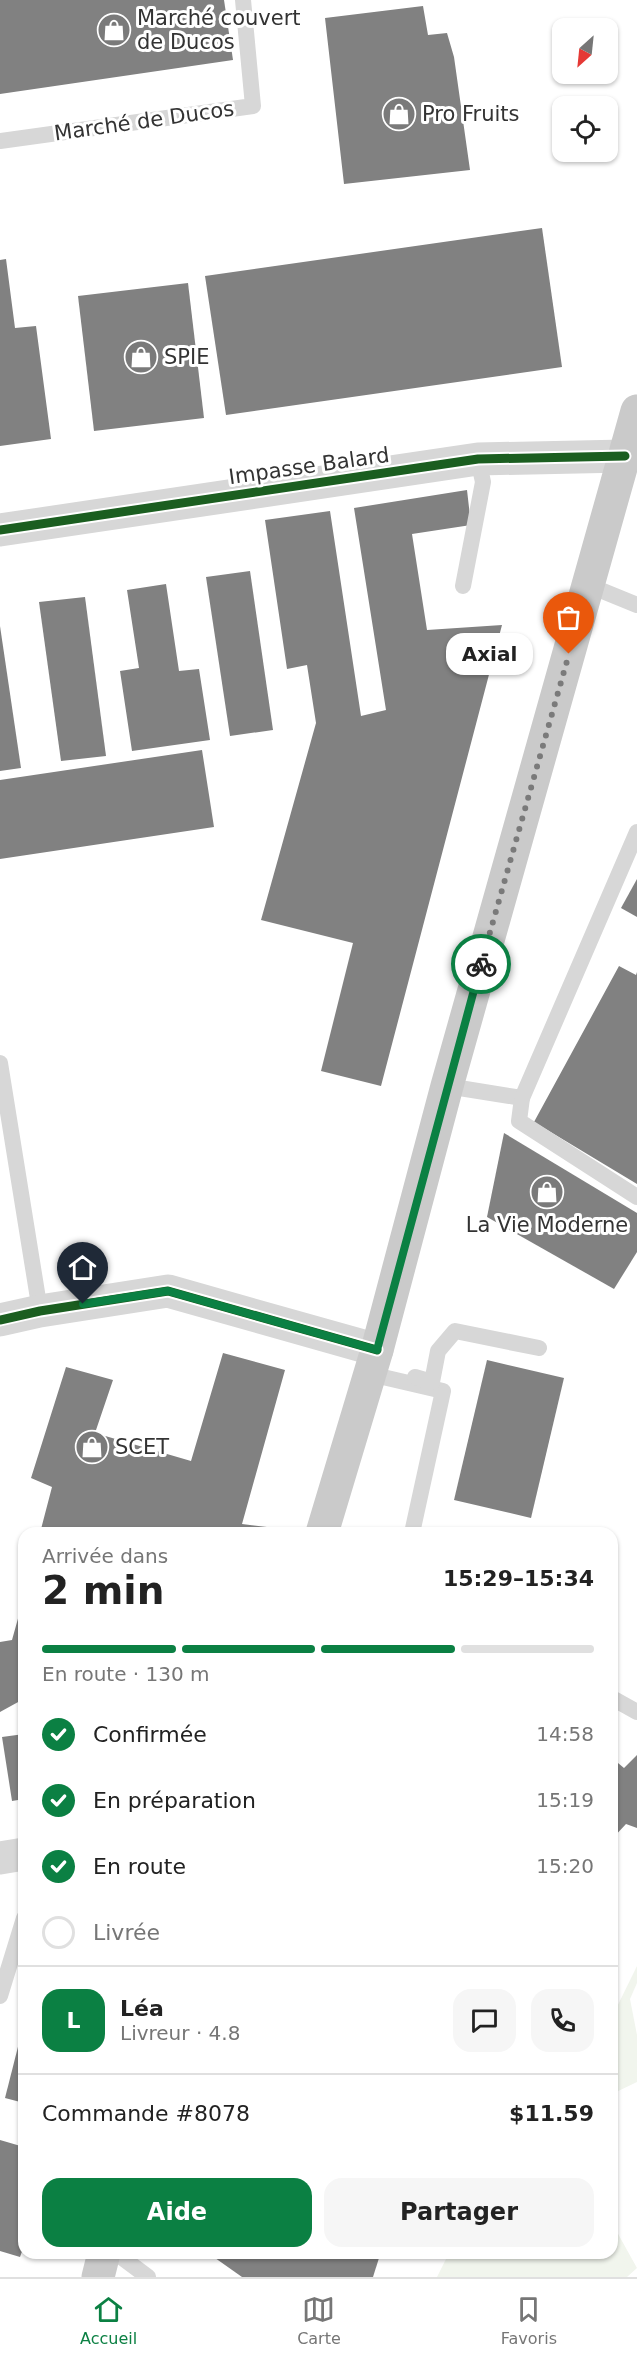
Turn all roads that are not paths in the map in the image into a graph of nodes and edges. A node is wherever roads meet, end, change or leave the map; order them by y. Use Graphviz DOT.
graph roads {
  1 [pos="243,0"];
  2 [pos="0,141"];
  3 [pos="637,411"];
  4 [pos="478,459"];
  5 [pos="631,459"];
  6 [pos="0,530"];
  7 [pos="588,585"];
  8 [pos="463,586"];
  9 [pos="637,605"];
  10 [pos="637,832"];
  11 [pos="0,1063"];
  12 [pos="447,1086"];
  13 [pos="522,1098"];
  14 [pos="637,1197"];
  15 [pos="40,1311"];
  16 [pos="0,1320"];
  17 [pos="539,1348"];
  18 [pos="373,1364"];
  19 [pos="324,1527"];
  20 [pos="413,1527"];
  21 [pos="618,1701"];
  22 [pos="637,1712"];
  23 [pos="18,1855"];
  24 [pos="0,1858"];
  25 [pos="18,1938"];
  26 [pos="0,1996"];
  27 [pos="102,2259"];
  28 [pos="124,2259"];
  29 [pos="98,2277"];
  30 [pos="148,2277"];
  1 -- 2 [label="lane, Marché de Ducos"];
  3 -- 5 [label="main road"];
  4 -- 5 [label="street, Impasse Balard"];
  4 -- 6 [label="street, Impasse Balard"];
  4 -- 8 [label="lane"];
  5 -- 7 [label="main road"];
  7 -- 9 [label="lane"];
  7 -- 12 [label="main road"];
  10 -- 13 [label="lane"];
  11 -- 15 [label="lane"];
  12 -- 13 [label="lane"];
  12 -- 18 [label="main road"];
  13 -- 14 [label="lane"];
  15 -- 16 [label="street"];
  15 -- 18 [label="street"];
  17 -- 18 [label="lane"];
  18 -- 19 [label="main road"];
  18 -- 20 [label="lane"];
  21 -- 22 [label="lane"];
  23 -- 24 [label="street"];
  25 -- 26 [label="lane"];
  27 -- 29 [label="main road"];
  28 -- 30 [label="lane"];
}
